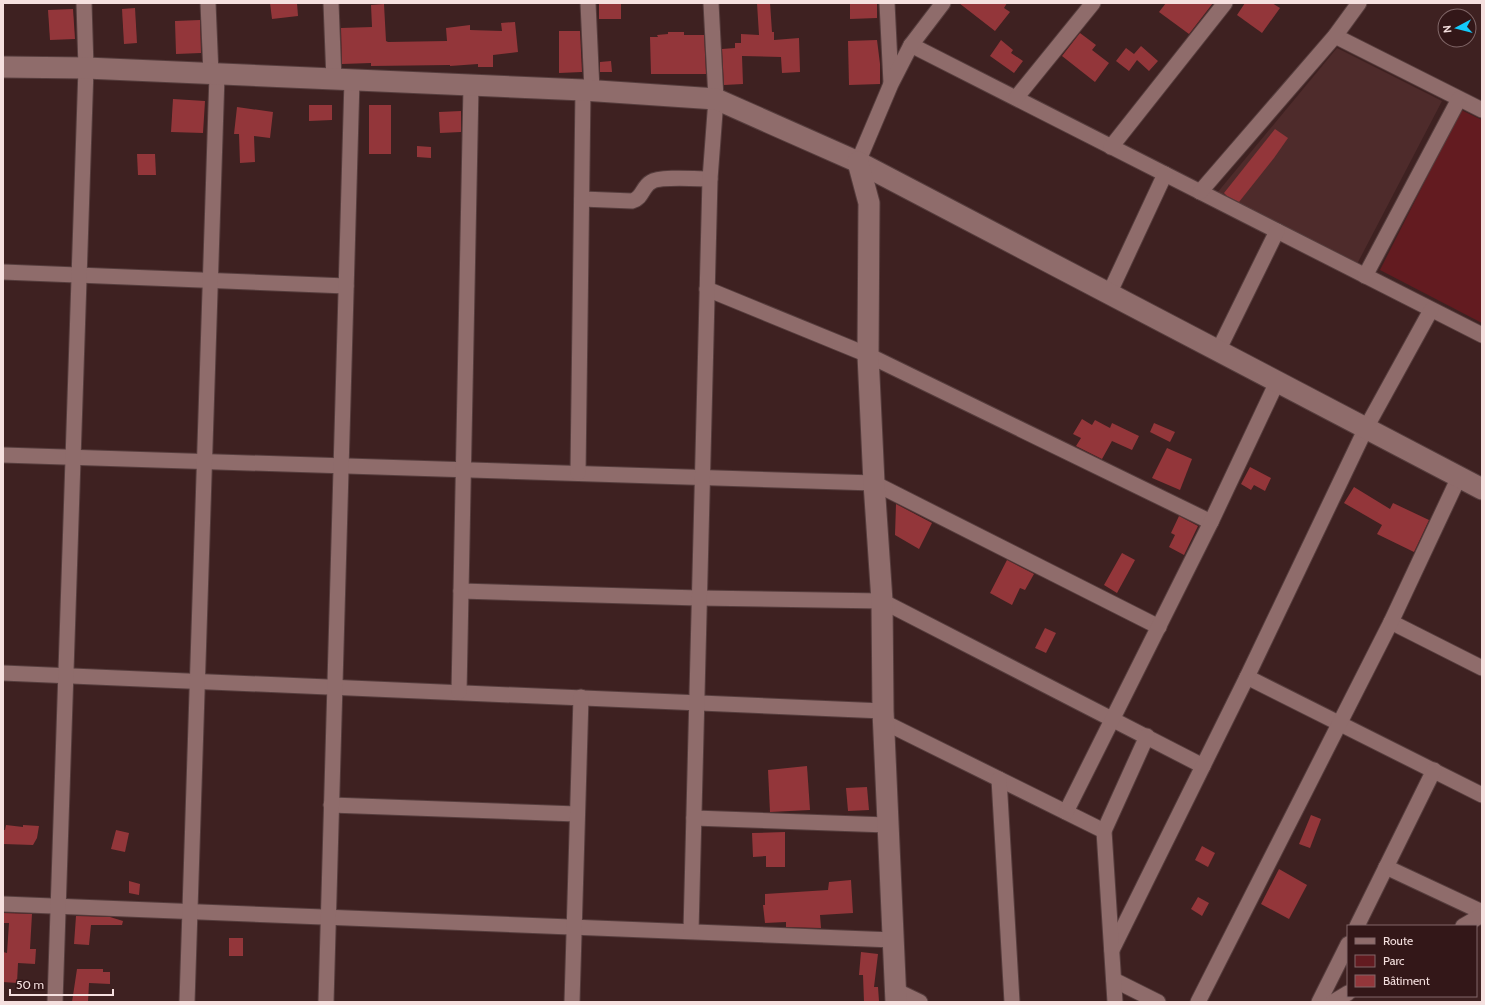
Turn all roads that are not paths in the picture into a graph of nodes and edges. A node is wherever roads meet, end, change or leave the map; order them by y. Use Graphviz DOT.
graph roads {
  1 [pos="84,3"];
  2 [pos="208,3"];
  3 [pos="331,3"];
  4 [pos="588,3"];
  5 [pos="711,3"];
  6 [pos="887,3"];
  7 [pos="943,3"];
  8 [pos="1093,3"];
  9 [pos="1225,3"];
  10 [pos="1359,3"];
  11 [pos="1335,36"];
  12 [pos="911,45"];
  13 [pos="3,67"];
  14 [pos="86,68"];
  15 [pos="214,74"];
  16 [pos="343,80"];
  17 [pos="891,84"];
  18 [pos="471,86"];
  19 [pos="588,90"];
  20 [pos="1016,98"];
  21 [pos="1459,98"];
  22 [pos="716,99"];
  23 [pos="1482,110"];
  24 [pos="1112,147"];
  25 [pos="858,162"];
  26 [pos="1165,174"];
  27 [pos="710,180"];
  28 [pos="1200,192"];
  29 [pos="582,199"];
  30 [pos="1277,231"];
  31 [pos="3,272"];
  32 [pos="79,275"];
  33 [pos="1365,276"];
  34 [pos="211,281"];
  35 [pos="346,286"];
  36 [pos="707,289"];
  37 [pos="1109,294"];
  38 [pos="1431,310"];
  39 [pos="1482,336"];
  40 [pos="1218,351"];
  41 [pos="868,355"];
  42 [pos="1277,382"];
  43 [pos="1366,428"];
  44 [pos="3,455"];
  45 [pos="73,457"];
  46 [pos="205,461"];
  47 [pos="341,465"];
  48 [pos="463,469"];
  49 [pos="578,473"];
  50 [pos="702,477"];
  51 [pos="1459,477"];
  52 [pos="874,483"];
  53 [pos="1482,489"];
  54 [pos="1211,522"];
  55 [pos="461,591"];
  56 [pos="699,598"];
  57 [pos="882,601"];
  58 [pos="1391,622"];
  59 [pos="1159,627"];
  60 [pos="1482,668"];
  61 [pos="3,673"];
  62 [pos="66,675"];
  63 [pos="1247,677"];
  64 [pos="198,681"];
  65 [pos="335,687"];
  66 [pos="459,692"];
  67 [pos="581,697"];
  68 [pos="697,702"];
  69 [pos="883,716"];
  70 [pos="1112,719"];
  71 [pos="1340,723"];
  72 [pos="1147,736"];
  73 [pos="1203,766"];
  74 [pos="1434,770"];
  75 [pos="999,779"];
  76 [pos="1482,794"];
  77 [pos="332,805"];
  78 [pos="1066,812"];
  79 [pos="578,814"];
  80 [pos="694,818"];
  81 [pos="887,825"];
  82 [pos="1104,831"];
  83 [pos="1386,867"];
  84 [pos="3,904"];
  85 [pos="58,906"];
  86 [pos="190,911"];
  87 [pos="1482,914"];
  88 [pos="328,916"];
  89 [pos="1357,925"];
  90 [pos="1465,925"];
  91 [pos="574,926"];
  92 [pos="691,931"];
  93 [pos="893,940"];
  94 [pos="1347,946"];
  95 [pos="1112,950"];
  96 [pos="1114,980"];
  97 [pos="1347,994"];
  98 [pos="896,996"];
  99 [pos="54,1002"];
  100 [pos="187,1002"];
  101 [pos="326,1002"];
  102 [pos="572,1002"];
  103 [pos="920,1002"];
  104 [pos="1012,1002"];
  105 [pos="1115,1002"];
  106 [pos="1158,1002"];
  107 [pos="1198,1002"];
  108 [pos="1319,1002"];
  109 [pos="1333,1002"];
  1 -- 14 [label="street"];
  2 -- 15 [label="street"];
  3 -- 16 [label="street"];
  4 -- 19 [label="street"];
  5 -- 22 [label="street"];
  6 -- 17 [label="street"];
  7 -- 12 [label="street"];
  8 -- 20 [label="street"];
  9 -- 24 [label="street"];
  10 -- 11 [label="street"];
  11 -- 21 [label="street"];
  11 -- 28 [label="street"];
  12 -- 17 [label="street"];
  12 -- 20 [label="street"];
  13 -- 14 [label="main road"];
  14 -- 15 [label="main road"];
  14 -- 32 [label="street"];
  15 -- 16 [label="main road"];
  15 -- 34 [label="street"];
  16 -- 18 [label="main road"];
  16 -- 35 [label="street"];
  17 -- 25 [label="street"];
  18 -- 19 [label="main road"];
  18 -- 48 [label="street"];
  19 -- 22 [label="main road"];
  19 -- 29 [label="street"];
  20 -- 24 [label="street"];
  21 -- 23 [label="street"];
  21 -- 33 [label="street"];
  22 -- 25 [label="main road"];
  22 -- 27 [label="street"];
  24 -- 26 [label="street"];
  25 -- 37 [label="main road"];
  25 -- 41 [label="main road"];
  26 -- 28 [label="street"];
  26 -- 37 [label="street"];
  27 -- 29 [label="street"];
  27 -- 36 [label="street"];
  28 -- 30 [label="street"];
  29 -- 49 [label="street"];
  30 -- 33 [label="street"];
  30 -- 40 [label="street"];
  31 -- 32 [label="street"];
  32 -- 34 [label="street"];
  32 -- 45 [label="street"];
  33 -- 38 [label="street"];
  34 -- 35 [label="street"];
  34 -- 46 [label="street"];
  35 -- 47 [label="street"];
  36 -- 41 [label="street"];
  36 -- 50 [label="street"];
  37 -- 40 [label="main road"];
  38 -- 39 [label="street"];
  38 -- 43 [label="street"];
  40 -- 42 [label="main road"];
  41 -- 52 [label="main road"];
  41 -- 54 [label="street"];
  42 -- 43 [label="main road"];
  42 -- 54 [label="street"];
  43 -- 51 [label="main road"];
  43 -- 63 [label="street"];
  44 -- 45 [label="street"];
  45 -- 46 [label="street"];
  45 -- 62 [label="street"];
  46 -- 47 [label="street"];
  46 -- 64 [label="street"];
  47 -- 48 [label="street"];
  47 -- 65 [label="street"];
  48 -- 49 [label="street"];
  48 -- 55 [label="street"];
  49 -- 50 [label="street"];
  50 -- 52 [label="street"];
  50 -- 56 [label="street"];
  51 -- 53 [label="main road"];
  51 -- 58 [label="street"];
  52 -- 57 [label="main road"];
  52 -- 59 [label="street"];
  54 -- 59 [label="street"];
  55 -- 56 [label="street"];
  55 -- 66 [label="street"];
  56 -- 57 [label="street"];
  56 -- 68 [label="street"];
  57 -- 69 [label="main road"];
  57 -- 70 [label="street"];
  58 -- 60 [label="street"];
  58 -- 71 [label="street"];
  59 -- 70 [label="street"];
  61 -- 62 [label="street"];
  62 -- 64 [label="street"];
  62 -- 85 [label="street"];
  63 -- 71 [label="street"];
  63 -- 73 [label="street"];
  64 -- 65 [label="street"];
  64 -- 86 [label="street"];
  65 -- 66 [label="street"];
  65 -- 77 [label="street"];
  66 -- 67 [label="street"];
  67 -- 68 [label="street"];
  67 -- 79 [label="street"];
  68 -- 69 [label="street"];
  68 -- 80 [label="street"];
  69 -- 75 [label="street"];
  69 -- 81 [label="main road"];
  70 -- 72 [label="street"];
  70 -- 78 [label="street"];
  71 -- 74 [label="street"];
  71 -- 107 [label="street"];
  72 -- 73 [label="street"];
  72 -- 82 [label="street"];
  73 -- 95 [label="street"];
  74 -- 76 [label="street"];
  74 -- 83 [label="street"];
  75 -- 78 [label="street"];
  75 -- 104 [label="street"];
  77 -- 79 [label="street"];
  77 -- 88 [label="street"];
  78 -- 82 [label="street"];
  79 -- 91 [label="street"];
  80 -- 81 [label="street"];
  80 -- 92 [label="street"];
  81 -- 93 [label="main road"];
  82 -- 95 [label="street"];
  83 -- 87 [label="street"];
  83 -- 89 [label="street"];
  84 -- 85 [label="street"];
  85 -- 86 [label="street"];
  85 -- 99 [label="street"];
  86 -- 88 [label="street"];
  86 -- 100 [label="street"];
  87 -- 90 [label="street"];
  88 -- 91 [label="street"];
  88 -- 101 [label="street"];
  91 -- 92 [label="street"];
  91 -- 102 [label="street"];
  92 -- 93 [label="street"];
  93 -- 98 [label="main road"];
  94 -- 108 [label="street"];
  95 -- 96 [label="street"];
  96 -- 105 [label="street"];
  96 -- 106 [label="street"];
  97 -- 109 [label="street"];
  98 -- 103 [label="street"];
}
